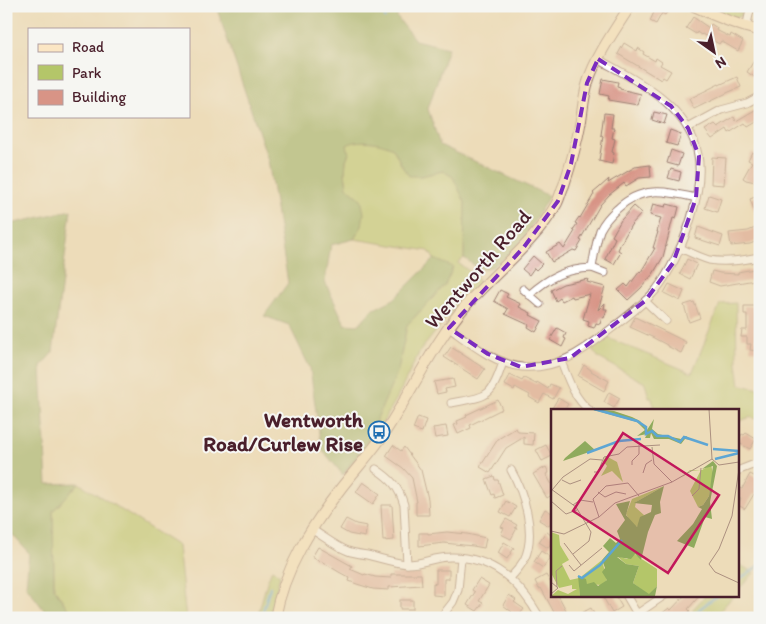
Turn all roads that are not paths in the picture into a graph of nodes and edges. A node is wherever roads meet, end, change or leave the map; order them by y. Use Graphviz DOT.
graph roads {
  1 [pos="630,6"];
  2 [pos="694,6"];
  3 [pos="751,6"];
  4 [pos="746,28"];
  5 [pos="760,31"];
  6 [pos="598,59"];
  7 [pos="760,96"];
  8 [pos="688,128"];
  9 [pos="696,198"];
  10 [pos="680,248"];
  11 [pos="760,257"];
  12 [pos="592,268"];
  13 [pos="605,273"];
  14 [pos="523,289"];
  15 [pos="529,296"];
  16 [pos="646,301"];
  17 [pos="540,304"];
  18 [pos="666,321"];
  19 [pos="449,328"];
  20 [pos="561,361"];
  21 [pos="503,362"];
  22 [pos="451,403"];
  23 [pos="588,409"];
  24 [pos="760,462"];
  25 [pos="376,469"];
  26 [pos="511,470"];
  27 [pos="738,471"];
  28 [pos="312,530"];
  29 [pos="461,558"];
  30 [pos="407,564"];
  31 [pos="510,578"];
  32 [pos="626,596"];
  33 [pos="664,596"];
  34 [pos="442,616"];
  35 [pos="634,616"];
  36 [pos="275,618"];
  37 [pos="540,618"];
  1 -- 6 [label="street, Wentworth Road"];
  2 -- 4 [label="street"];
  3 -- 4 [label="street"];
  4 -- 5 [label="street"];
  6 -- 8 [label="street"];
  6 -- 19 [label="street, Wentworth Road"];
  7 -- 8 [label="street"];
  8 -- 9 [label="street"];
  9 -- 10 [label="street"];
  9 -- 12 [label="street"];
  10 -- 11 [label="street"];
  10 -- 16 [label="street"];
  12 -- 13 [label="street"];
  12 -- 15 [label="street"];
  14 -- 15 [label="street"];
  15 -- 17 [label="street"];
  16 -- 18 [label="street"];
  16 -- 20 [label="street"];
  19 -- 21 [label="street"];
  19 -- 28 [label="street, Wentworth Road"];
  20 -- 21 [label="street"];
  20 -- 23 [label="street"];
  21 -- 22 [label="street"];
  24 -- 27 [label="street"];
  25 -- 30 [label="street"];
  26 -- 31 [label="street"];
  28 -- 30 [label="street"];
  28 -- 36 [label="street, Wentworth Road"];
  29 -- 30 [label="street"];
  29 -- 31 [label="street"];
  29 -- 34 [label="street"];
  31 -- 37 [label="street"];
  32 -- 35 [label="street"];
  33 -- 35 [label="street"];
}
